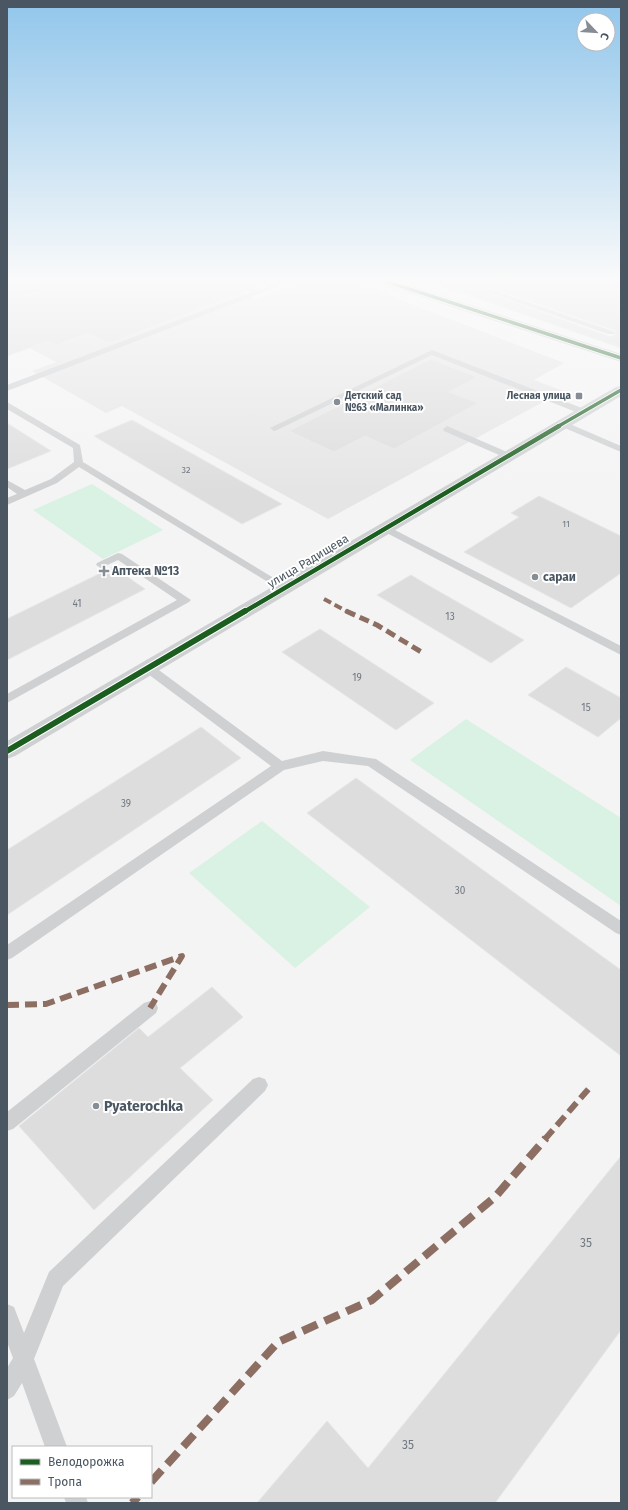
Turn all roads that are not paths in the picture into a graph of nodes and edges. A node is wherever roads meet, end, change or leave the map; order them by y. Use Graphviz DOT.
graph roads {
  1 [pos="103,351"];
  2 [pos="601,351"];
  3 [pos="621,358"];
  4 [pos="7,388"];
  5 [pos="619,393"];
  6 [pos="7,405"];
  7 [pos="584,412"];
  8 [pos="563,424"];
  9 [pos="274,428"];
  10 [pos="447,429"];
  11 [pos="621,449"];
  12 [pos="509,456"];
  13 [pos="79,462"];
  14 [pos="7,483"];
  15 [pos="24,494"];
  16 [pos="7,502"];
  17 [pos="386,528"];
  18 [pos="101,565"];
  19 [pos="285,588"];
  20 [pos="621,651"];
  21 [pos="148,668"];
  22 [pos="7,699"];
  23 [pos="7,751"];
  24 [pos="280,766"];
  25 [pos="621,929"];
  26 [pos="7,953"];
  27 [pos="150,1008"];
  28 [pos="259,1085"];
  29 [pos="7,1123"];
  30 [pos="7,1314"];
  31 [pos="24,1360"];
  32 [pos="7,1389"];
  33 [pos="56,1446"];
  1 -- 4 [label="lane"];
  2 -- 3 [label="street"];
  5 -- 7 [label="street, улица Радищева"];
  6 -- 13 [label="lane"];
  7 -- 8 [label="street, улица Радищева"];
  7 -- 9 [label="lane"];
  8 -- 11 [label="lane"];
  8 -- 12 [label="street, улица Радищева"];
  10 -- 12 [label="lane"];
  12 -- 17 [label="street, улица Радищева"];
  13 -- 15 [label="lane"];
  13 -- 19 [label="lane"];
  14 -- 15 [label="lane"];
  15 -- 16 [label="lane"];
  17 -- 19 [label="street, улица Радищева"];
  17 -- 20 [label="lane"];
  18 -- 22 [label="lane"];
  19 -- 21 [label="street, улица Радищева"];
  21 -- 23 [label="street, улица Радищева"];
  21 -- 24 [label="lane"];
  24 -- 25 [label="lane"];
  24 -- 26 [label="lane"];
  27 -- 29 [label="lane"];
  28 -- 31 [label="lane"];
  30 -- 31 [label="lane"];
  31 -- 32 [label="lane"];
  31 -- 33 [label="lane"];
}
